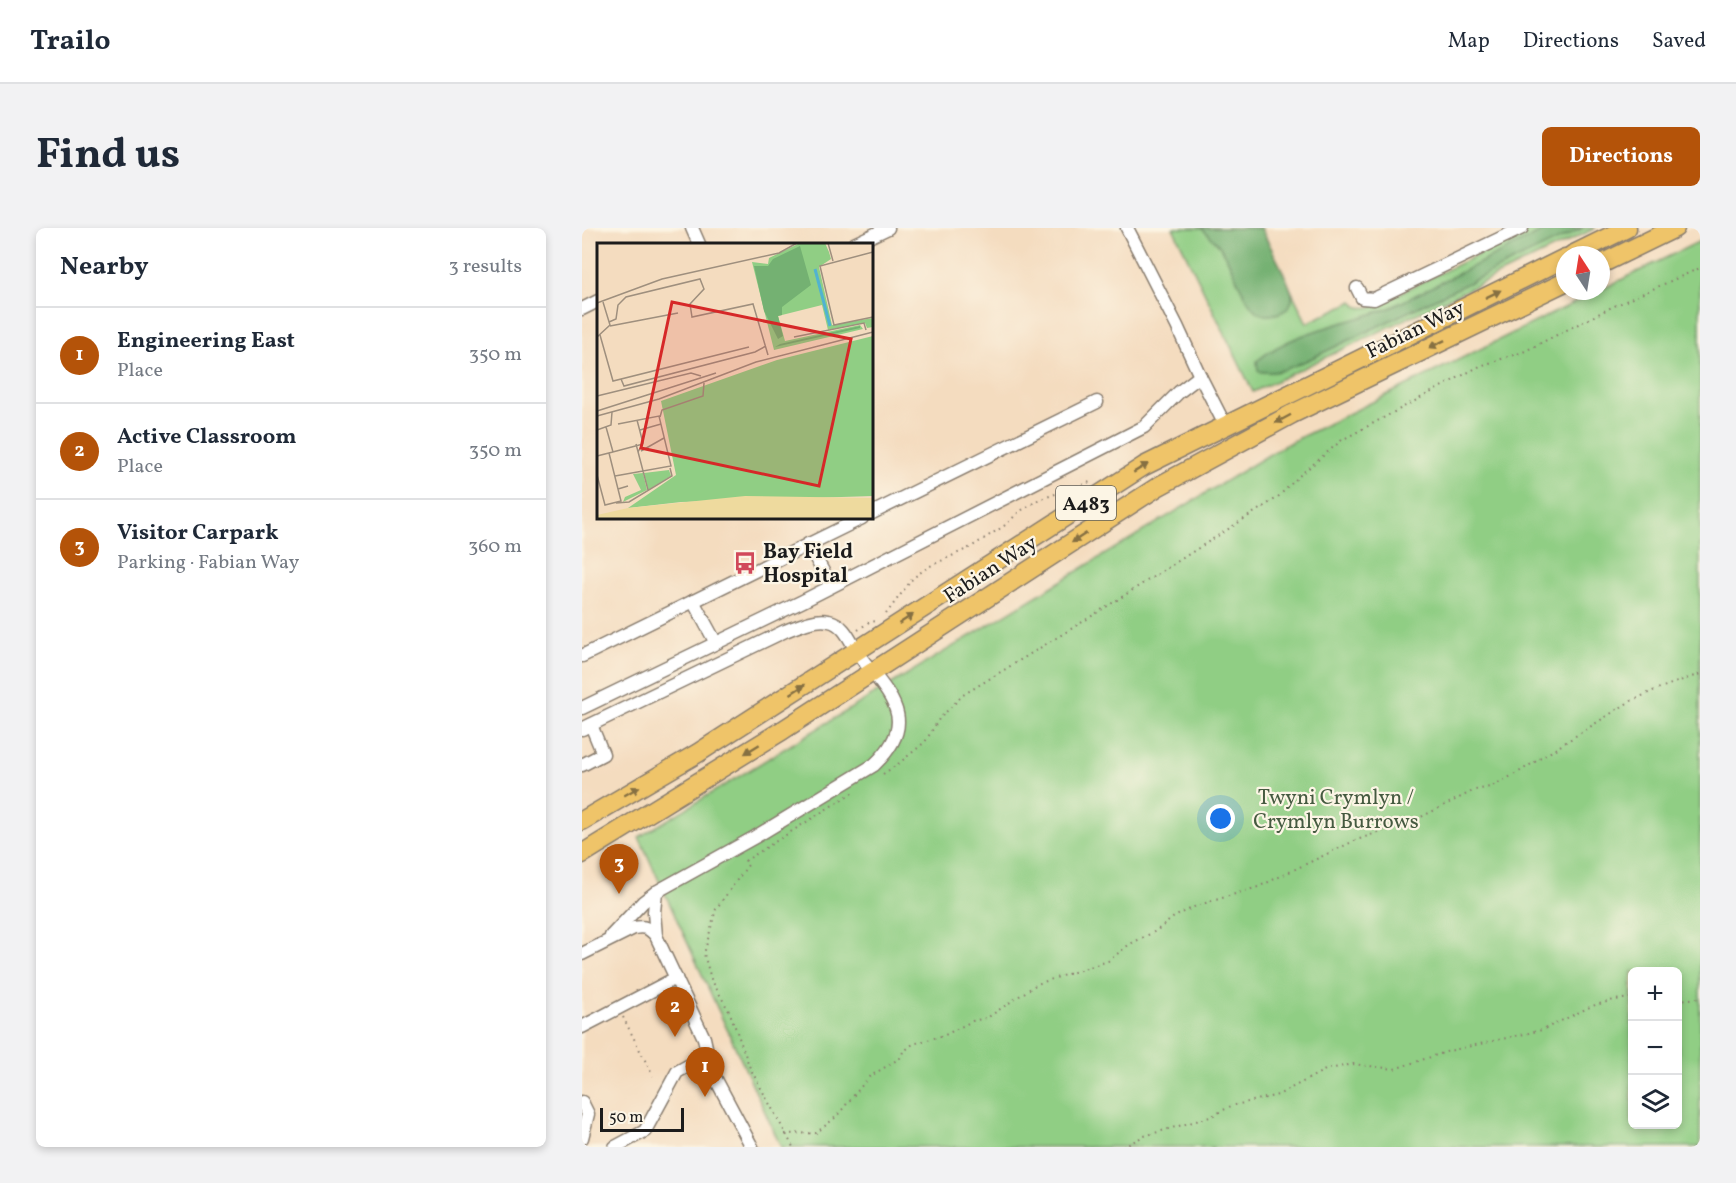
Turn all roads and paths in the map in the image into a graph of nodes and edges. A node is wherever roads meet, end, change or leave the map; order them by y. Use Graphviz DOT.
graph roads {
  1 [pos="692,228"];
  2 [pos="888,228"];
  3 [pos="1127,228"];
  4 [pos="1522,228"];
  5 [pos="1627,228"];
  6 [pos="1675,228"];
  7 [pos="699,243"];
  8 [pos="856,243"];
  9 [pos="1590,246"];
  10 [pos="1610,260"];
  11 [pos="1556,262"];
  12 [pos="1700,268"];
  13 [pos="1556,286"];
  14 [pos="1357,288"];
  15 [pos="597,302"];
  16 [pos="582,309"];
  17 [pos="1200,376"];
  18 [pos="1097,402"];
  19 [pos="1225,425"];
  20 [pos="873,513"];
  21 [pos="860,519"];
  22 [pos="808,544"];
  23 [pos="831,586"];
  24 [pos="693,601"];
  25 [pos="716,643"];
  26 [pos="852,643"];
  27 [pos="582,656"];
  28 [pos="872,672"];
  29 [pos="1700,674"];
  30 [pos="582,708"];
  31 [pos="586,727"];
  32 [pos="582,765"];
  33 [pos="879,776"];
  34 [pos="859,789"];
  35 [pos="582,821"];
  36 [pos="737,847"];
  37 [pos="582,854"];
  38 [pos="745,861"];
  39 [pos="656,892"];
  40 [pos="656,936"];
  41 [pos="605,943"];
  42 [pos="582,954"];
  43 [pos="675,978"];
  44 [pos="1628,998"];
  45 [pos="1700,998"];
  46 [pos="1682,1000"];
  47 [pos="619,1008"];
  48 [pos="582,1027"];
  49 [pos="706,1061"];
  50 [pos="653,1076"];
  51 [pos="582,1102"];
  52 [pos="584,1125"];
  53 [pos="785,1134"];
  54 [pos="582,1138"];
  55 [pos="615,1147"];
  56 [pos="752,1147"];
  57 [pos="793,1147"];
  58 [pos="1123,1147"];
  1 -- 7 [label="street"];
  2 -- 8 [label="street"];
  3 -- 17 [label="street"];
  4 -- 14 [label="street"];
  5 -- 9 [label="highway"];
  6 -- 10 [label="highway"];
  19 -- 11 [label="highway, Fabian Way / A483, one-way"];
  12 -- 33 [label="path"];
  13 -- 28 [label="highway, Fabian Way / A483, one-way"];
  15 -- 16 [label="street"];
  17 -- 19 [label="street"];
  17 -- 23 [label="street"];
  18 -- 20 [label="street"];
  26 -- 19 [label="highway, Fabian Way / A483, one-way"];
  21 -- 22 [label="street"];
  22 -- 23 [label="street"];
  22 -- 24 [label="street"];
  23 -- 25 [label="street"];
  24 -- 25 [label="street"];
  24 -- 27 [label="street"];
  25 -- 30 [label="street"];
  26 -- 28 [label="street"];
  26 -- 31 [label="street"];
  35 -- 26 [label="highway, Fabian Way / A483, one-way"];
  28 -- 36 [label="street"];
  28 -- 37 [label="highway, Fabian Way / A483, one-way"];
  29 -- 53 [label="path"];
  31 -- 32 [label="street"];
  34 -- 38 [label="path"];
  36 -- 38 [label="path"];
  36 -- 39 [label="street"];
  38 -- 53 [label="path"];
  39 -- 40 [label="street"];
  39 -- 41 [label="street"];
  40 -- 41 [label="street"];
  40 -- 43 [label="street"];
  41 -- 42 [label="street"];
  43 -- 47 [label="street"];
  43 -- 49 [label="street"];
  44 -- 58 [label="path"];
  45 -- 46 [label="path"];
  47 -- 48 [label="street"];
  47 -- 50 [label="path"];
  49 -- 55 [label="street"];
  49 -- 56 [label="street"];
  51 -- 52 [label="street"];
  52 -- 54 [label="street"];
  53 -- 57 [label="path"];
}
